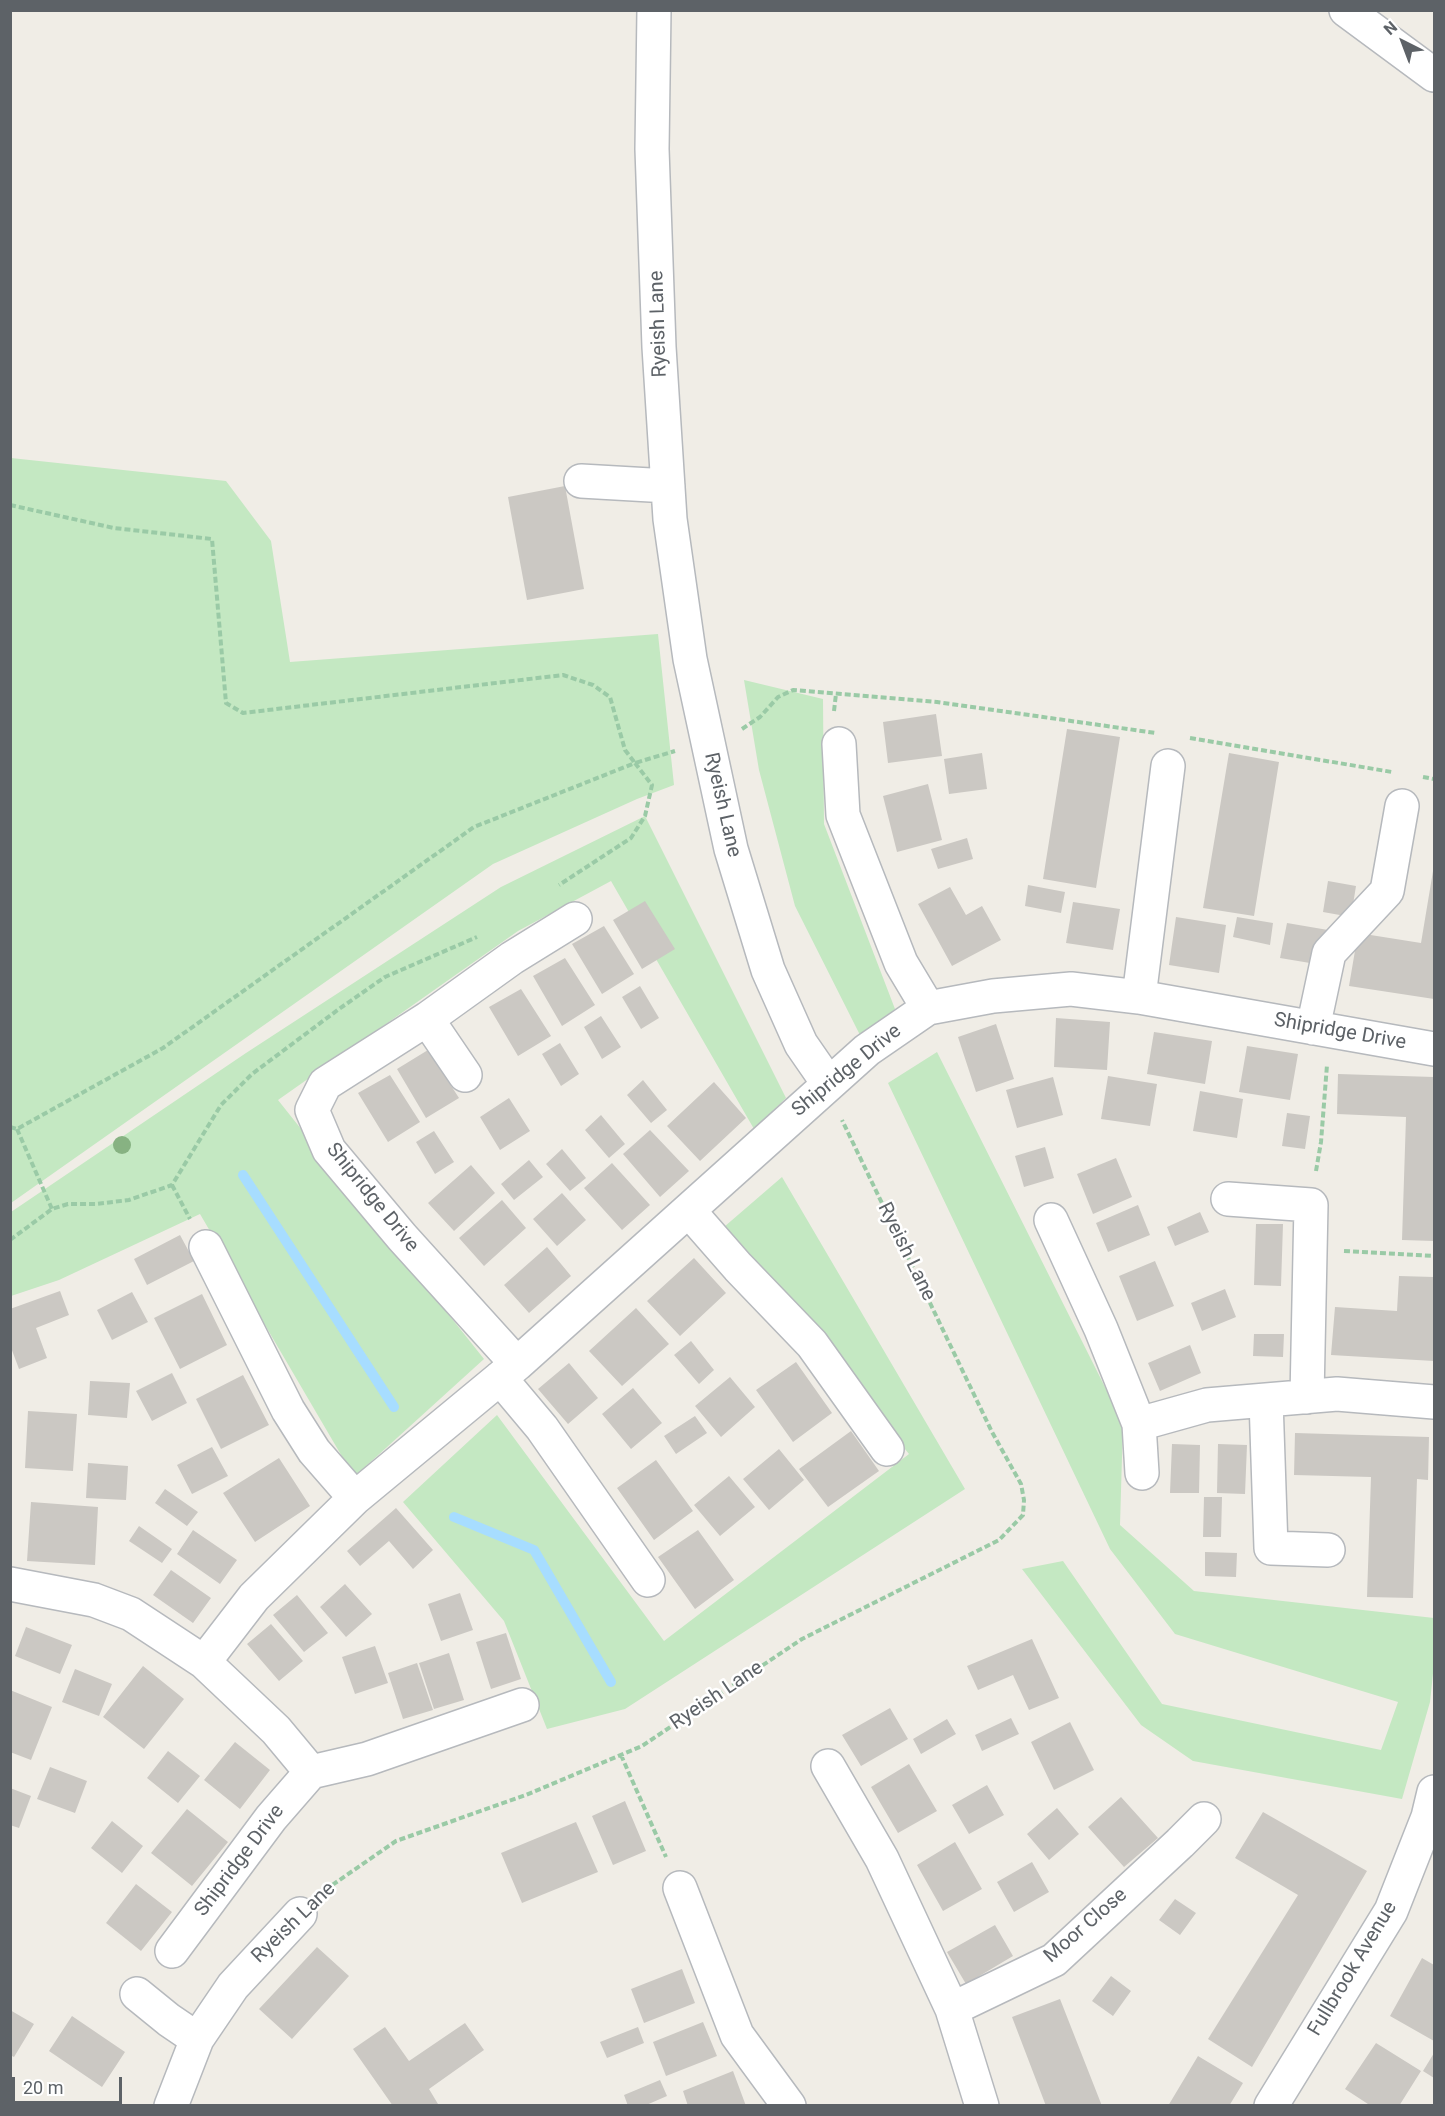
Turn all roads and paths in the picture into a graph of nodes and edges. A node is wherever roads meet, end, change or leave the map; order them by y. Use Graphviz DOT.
graph roads {
  1 [pos="654,10"];
  2 [pos="1346,10"];
  3 [pos="1434,75"];
  4 [pos="581,481"];
  5 [pos="668,486"];
  6 [pos="10,505"];
  7 [pos="1160,733"];
  8 [pos="1183,737"];
  9 [pos="707,741"];
  10 [pos="839,744"];
  11 [pos="635,764"];
  12 [pos="1168,766"];
  13 [pos="1400,773"];
  14 [pos="1412,775"];
  15 [pos="1434,779"];
  16 [pos="1402,806"];
  17 [pos="554,888"];
  18 [pos="575,919"];
  19 [pos="487,932"];
  20 [pos="1139,997"];
  21 [pos="928,1008"];
  22 [pos="427,1019"];
  23 [pos="1322,1030"];
  24 [pos="1434,1048"];
  25 [pos="465,1075"];
  26 [pos="828,1083"];
  27 [pos="10,1127"];
  28 [pos="17,1129"];
  29 [pos="1228,1199"];
  30 [pos="1311,1204"];
  31 [pos="52,1209"];
  32 [pos="689,1210"];
  33 [pos="1051,1220"];
  34 [pos="10,1240"];
  35 [pos="206,1247"];
  36 [pos="1310,1248"];
  37 [pos="1434,1256"];
  38 [pos="509,1371"];
  39 [pos="1307,1397"];
  40 [pos="1266,1400"];
  41 [pos="1434,1402"];
  42 [pos="1139,1424"];
  43 [pos="887,1449"];
  44 [pos="1142,1473"];
  45 [pos="355,1498"];
  46 [pos="1328,1550"];
  47 [pos="648,1580"];
  48 [pos="10,1584"];
  49 [pos="204,1662"];
  50 [pos="522,1706"];
  51 [pos="621,1755"];
  52 [pos="828,1766"];
  53 [pos="311,1772"];
  54 [pos="1432,1810"];
  55 [pos="1204,1819"];
  56 [pos="680,1888"];
  57 [pos="300,1914"];
  58 [pos="172,1951"];
  59 [pos="137,1994"];
  60 [pos="952,2009"];
  61 [pos="197,2039"];
  62 [pos="171,2106"];
  63 [pos="789,2106"];
  64 [pos="982,2106"];
  65 [pos="1271,2106"];
  1 -- 5 [label="street, Ryeish Lane"];
  2 -- 3 [label="street"];
  4 -- 5 [label="street"];
  5 -- 9 [label="street, Ryeish Lane"];
  6 -- 11 [label="path"];
  7 -- 9 [label="path"];
  8 -- 13 [label="path"];
  9 -- 11 [label="path"];
  9 -- 26 [label="street, Ryeish Lane"];
  10 -- 21 [label="street"];
  11 -- 17 [label="path"];
  11 -- 28 [label="path"];
  12 -- 20 [label="street"];
  14 -- 15 [label="path"];
  16 -- 23 [label="street"];
  18 -- 22 [label="street, Shipridge Drive"];
  19 -- 31 [label="path"];
  20 -- 21 [label="street, Shipridge Drive"];
  20 -- 23 [label="street, Shipridge Drive"];
  21 -- 26 [label="street, Shipridge Drive"];
  22 -- 25 [label="street"];
  22 -- 38 [label="street, Shipridge Drive"];
  23 -- 24 [label="street, Shipridge Drive"];
  23 -- 30 [label="path"];
  26 -- 32 [label="street, Shipridge Drive"];
  26 -- 51 [label="path, Ryeish Lane"];
  27 -- 28 [label="path"];
  28 -- 31 [label="path"];
  29 -- 30 [label="street"];
  30 -- 36 [label="street"];
  31 -- 34 [label="path"];
  32 -- 38 [label="street, Shipridge Drive"];
  32 -- 43 [label="street"];
  33 -- 42 [label="street"];
  35 -- 45 [label="street"];
  36 -- 37 [label="path"];
  36 -- 39 [label="street"];
  38 -- 45 [label="street, Shipridge Drive"];
  38 -- 47 [label="street, Shipridge Drive"];
  39 -- 40 [label="street"];
  39 -- 41 [label="street"];
  40 -- 42 [label="street"];
  40 -- 46 [label="street"];
  42 -- 44 [label="street"];
  45 -- 49 [label="street, Shipridge Drive"];
  48 -- 49 [label="street"];
  49 -- 53 [label="street"];
  50 -- 53 [label="street"];
  51 -- 56 [label="path"];
  51 -- 57 [label="path, Ryeish Lane"];
  52 -- 60 [label="street"];
  53 -- 58 [label="street, Shipridge Drive"];
  54 -- 65 [label="street, Fullbrook Avenue"];
  55 -- 60 [label="street, Moor Close"];
  56 -- 63 [label="street"];
  57 -- 61 [label="street, Ryeish Lane"];
  59 -- 61 [label="street"];
  60 -- 64 [label="street"];
  61 -- 62 [label="street, Ryeish Lane"];
}
